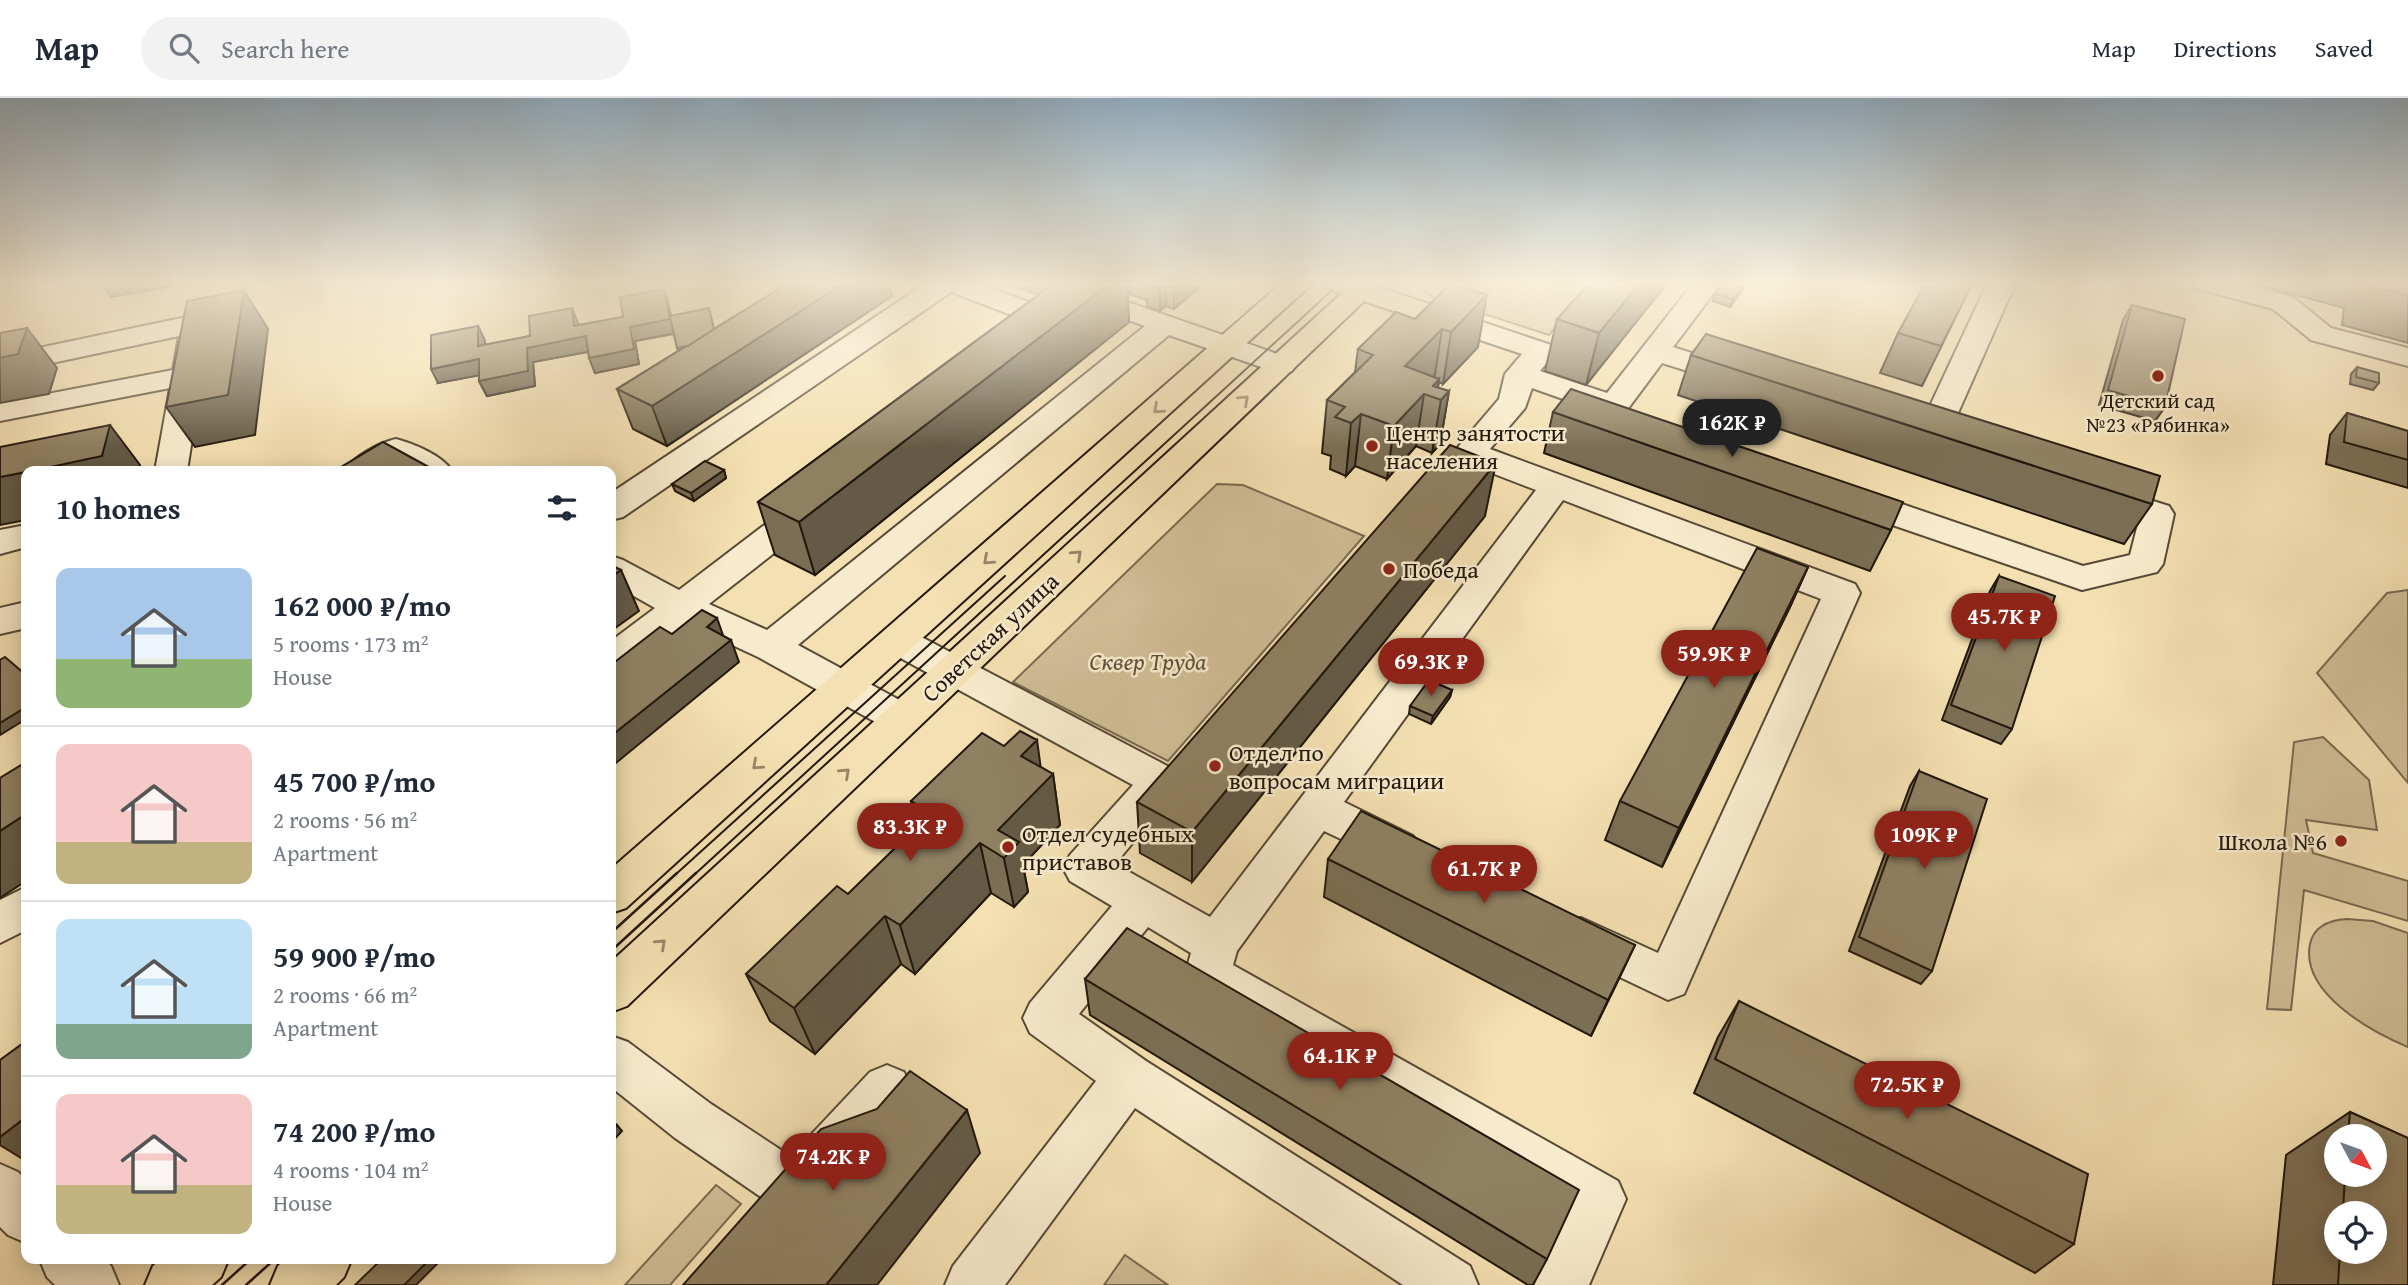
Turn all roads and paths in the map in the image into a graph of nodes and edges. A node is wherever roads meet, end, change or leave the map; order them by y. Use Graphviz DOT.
graph roads {
  1 [pos="132,337"];
  2 [pos="194,337"];
  3 [pos="866,337"];
  4 [pos="1031,337"];
  5 [pos="1149,337"];
  6 [pos="1203,337"];
  7 [pos="1238,337"];
  8 [pos="1307,337"];
  9 [pos="1503,337"];
  10 [pos="1666,337"];
  11 [pos="1977,337"];
  12 [pos="2334,337"];
  13 [pos="1020,346"];
  14 [pos="1228,346"];
  15 [pos="1656,351"];
  16 [pos="2408,357"];
  17 [pos="0,365"];
  18 [pos="1281,365"];
  19 [pos="1520,374"];
  20 [pos="187,376"];
  21 [pos="1760,385"];
  22 [pos="1614,406"];
  23 [pos="0,412"];
  24 [pos="1673,437"];
  25 [pos="1930,440"];
  26 [pos="172,466"];
  27 [pos="368,466"];
  28 [pos="427,466"];
  29 [pos="2069,485"];
  30 [pos="1556,486"];
  31 [pos="1818,487"];
  32 [pos="834,489"];
  33 [pos="616,506"];
  34 [pos="21,537"];
  35 [pos="0,542"];
  36 [pos="616,571"];
  37 [pos="681,607"];
  38 [pos="21,616"];
  39 [pos="0,621"];
  40 [pos="897,640"];
  41 [pos="771,647"];
  42 [pos="616,657"];
  43 [pos="954,671"];
  44 [pos="845,687"];
  45 [pos="902,719"];
  46 [pos="1317,808"];
  47 [pos="1430,863"];
  48 [pos="616,891"];
  49 [pos="1142,901"];
  50 [pos="21,909"];
  51 [pos="0,924"];
  52 [pos="1555,925"];
  53 [pos="1216,944"];
  54 [pos="616,986"];
  55 [pos="616,1062"];
  56 [pos="1129,1077"];
  57 [pos="887,1088"];
  58 [pos="72,1264"];
  59 [pos="195,1264"];
  60 [pos="319,1264"];
  61 [pos="92,1285"];
  62 [pos="172,1285"];
  63 [pos="297,1285"];
  64 [pos="972,1285"];
  65 [pos="1451,1285"];
  66 [pos="1561,1285"];
  1 -- 17 [label="lane"];
  2 -- 20 [label="lane"];
  3 -- 33 [label="lane"];
  4 -- 13 [label="lane"];
  5 -- 41 [label="lane"];
  6 -- 14 [label="lane"];
  7 -- 14 [label="main road"];
  8 -- 18 [label="main road, Советская улица"];
  9 -- 19 [label="lane"];
  10 -- 15 [label="lane"];
  11 -- 25 [label="lane"];
  12 -- 16 [label="lane"];
  14 -- 18 [label="lane"];
  14 -- 40 [label="main road, one-way"];
  15 -- 21 [label="lane"];
  15 -- 22 [label="lane"];
  43 -- 18 [label="main road, Советская улица, one-way"];
  19 -- 22 [label="lane"];
  19 -- 30 [label="lane"];
  20 -- 23 [label="lane"];
  20 -- 26 [label="lane"];
  22 -- 24 [label="lane"];
  27 -- 28 [label="lane"];
  29 -- 31 [label="lane"];
  30 -- 46 [label="lane"];
  30 -- 52 [label="lane"];
  32 -- 37 [label="lane"];
  34 -- 35 [label="lane"];
  36 -- 37 [label="lane"];
  37 -- 41 [label="lane"];
  37 -- 42 [label="lane"];
  38 -- 39 [label="lane"];
  40 -- 43 [label="lane"];
  40 -- 44 [label="main road"];
  41 -- 44 [label="lane"];
  43 -- 45 [label="main road, Советская улица"];
  43 -- 49 [label="lane"];
  44 -- 45 [label="lane"];
  44 -- 48 [label="main road, one-way"];
  54 -- 45 [label="main road, Советская улица, one-way"];
  46 -- 47 [label="lane"];
  46 -- 53 [label="lane"];
  49 -- 53 [label="lane"];
  49 -- 56 [label="lane"];
  50 -- 51 [label="lane"];
  53 -- 66 [label="lane"];
  55 -- 57 [label="lane"];
  56 -- 64 [label="lane"];
  56 -- 65 [label="lane"];
  58 -- 61 [label="lane"];
  59 -- 62 [label="main road"];
  60 -- 63 [label="main road"];
}
